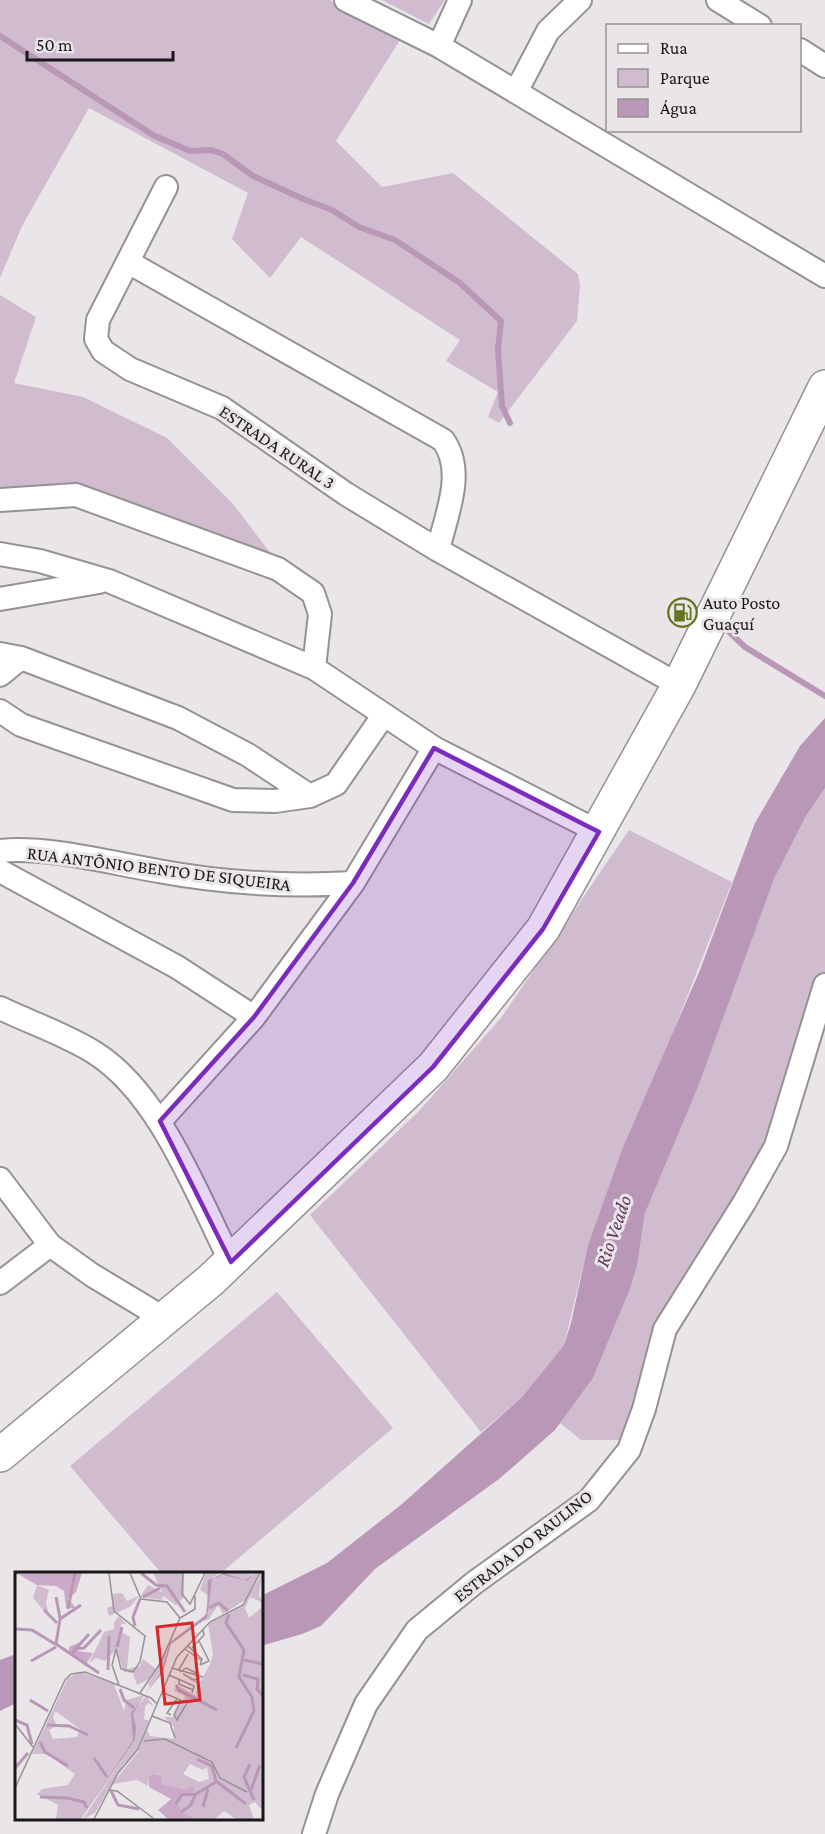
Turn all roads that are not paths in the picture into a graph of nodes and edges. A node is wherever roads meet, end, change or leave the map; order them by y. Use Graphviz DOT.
graph roads {
  1 [pos="346,0"];
  2 [pos="460,0"];
  3 [pos="580,0"];
  4 [pos="718,0"];
  5 [pos="757,24"];
  6 [pos="439,46"];
  7 [pos="801,51"];
  8 [pos="825,66"];
  9 [pos="516,92"];
  10 [pos="166,187"];
  11 [pos="128,262"];
  12 [pos="825,276"];
  13 [pos="825,387"];
  14 [pos="0,500"];
  15 [pos="438,550"];
  16 [pos="0,554"];
  17 [pos="109,581"];
  18 [pos="0,599"];
  19 [pos="11,656"];
  20 [pos="314,668"];
  21 [pos="0,675"];
  22 [pos="679,685"];
  23 [pos="0,711"];
  24 [pos="383,716"];
  25 [pos="434,748"];
  26 [pos="310,796"];
  27 [pos="599,832"];
  28 [pos="0,851"];
  29 [pos="0,871"];
  30 [pos="353,883"];
  31 [pos="825,985"];
  32 [pos="0,1008"];
  33 [pos="254,1017"];
  34 [pos="160,1121"];
  35 [pos="0,1179"];
  36 [pos="50,1245"];
  37 [pos="231,1262"];
  38 [pos="0,1283"];
  39 [pos="165,1319"];
  40 [pos="0,1455"];
  41 [pos="314,1834"];
  1 -- 6 [label="street"];
  2 -- 6 [label="street"];
  3 -- 9 [label="street"];
  4 -- 5 [label="street"];
  6 -- 9 [label="street"];
  7 -- 8 [label="street"];
  9 -- 12 [label="street"];
  10 -- 11 [label="street, ESTRADA RURAL 3"];
  11 -- 15 [label="street"];
  11 -- 15 [label="street, ESTRADA RURAL 3"];
  13 -- 22 [label="highway"];
  14 -- 20 [label="street"];
  15 -- 22 [label="street, ESTRADA RURAL 3"];
  16 -- 17 [label="street"];
  17 -- 18 [label="street"];
  17 -- 20 [label="street"];
  19 -- 21 [label="street"];
  19 -- 26 [label="street"];
  20 -- 24 [label="street"];
  22 -- 27 [label="highway"];
  23 -- 26 [label="street"];
  24 -- 25 [label="street"];
  24 -- 26 [label="street"];
  25 -- 27 [label="street"];
  25 -- 30 [label="street"];
  27 -- 37 [label="highway"];
  28 -- 30 [label="street, RUA ANTÔNIO BENTO DE SIQUEIRA"];
  29 -- 33 [label="street, RUA ANTÔNIO BENTO DE SIQUEIRA"];
  30 -- 33 [label="street"];
  31 -- 41 [label="street, ESTRADA DO RAULINO"];
  32 -- 34 [label="street"];
  33 -- 34 [label="street"];
  34 -- 37 [label="street"];
  35 -- 36 [label="street"];
  36 -- 38 [label="street"];
  36 -- 39 [label="street"];
  37 -- 39 [label="highway"];
  39 -- 40 [label="highway"];
}
